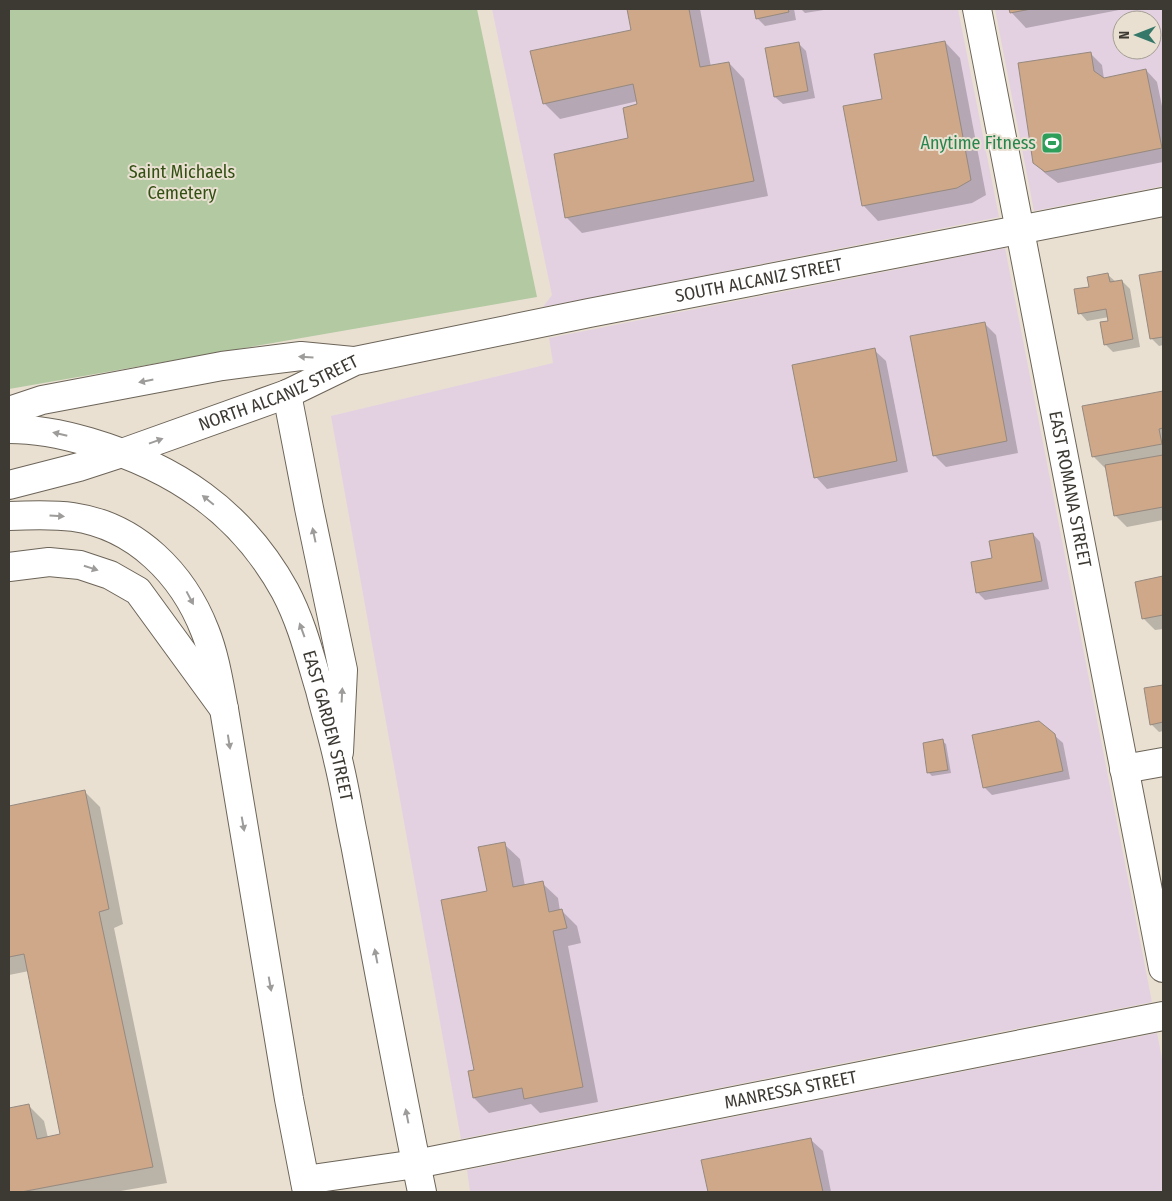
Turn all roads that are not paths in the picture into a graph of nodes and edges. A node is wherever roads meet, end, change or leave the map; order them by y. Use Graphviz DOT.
graph roads {
  1 [pos="977,9"];
  2 [pos="1163,202"];
  3 [pos="1020,230"];
  4 [pos="355,361"];
  5 [pos="287,394"];
  6 [pos="9,411"];
  7 [pos="9,429"];
  8 [pos="122,453"];
  9 [pos="9,485"];
  10 [pos="9,516"];
  11 [pos="9,567"];
  12 [pos="224,708"];
  13 [pos="339,761"];
  14 [pos="1163,762"];
  15 [pos="1124,769"];
  16 [pos="1163,968"];
  17 [pos="1163,1016"];
  18 [pos="416,1164"];
  19 [pos="306,1186"];
  20 [pos="422,1192"];
  1 -- 3 [label="main road, EAST ROMANA STREET"];
  2 -- 3 [label="main road, SOUTH ALCANIZ STREET"];
  3 -- 4 [label="main road, SOUTH ALCANIZ STREET"];
  3 -- 15 [label="main road, EAST ROMANA STREET"];
  4 -- 5 [label="main road, NORTH ALCANIZ STREET"];
  4 -- 6 [label="main road, NORTH ALCANIZ STREET, one-way"];
  8 -- 5 [label="main road, NORTH ALCANIZ STREET, one-way"];
  13 -- 5 [label="main road, one-way"];
  8 -- 7 [label="main road, EAST GARDEN STREET, one-way"];
  8 -- 9 [label="main road, NORTH ALCANIZ STREET"];
  13 -- 8 [label="main road, EAST GARDEN STREET, one-way"];
  10 -- 12 [label="main road, one-way"];
  11 -- 12 [label="main road, one-way"];
  12 -- 19 [label="main road, one-way"];
  18 -- 13 [label="main road, EAST GARDEN STREET, one-way"];
  14 -- 15 [label="main road"];
  15 -- 16 [label="main road, EAST ROMANA STREET"];
  17 -- 18 [label="main road, MANRESSA STREET"];
  18 -- 19 [label="main road, MANRESSA STREET"];
  18 -- 20 [label="main road, EAST GARDEN STREET"];
}
